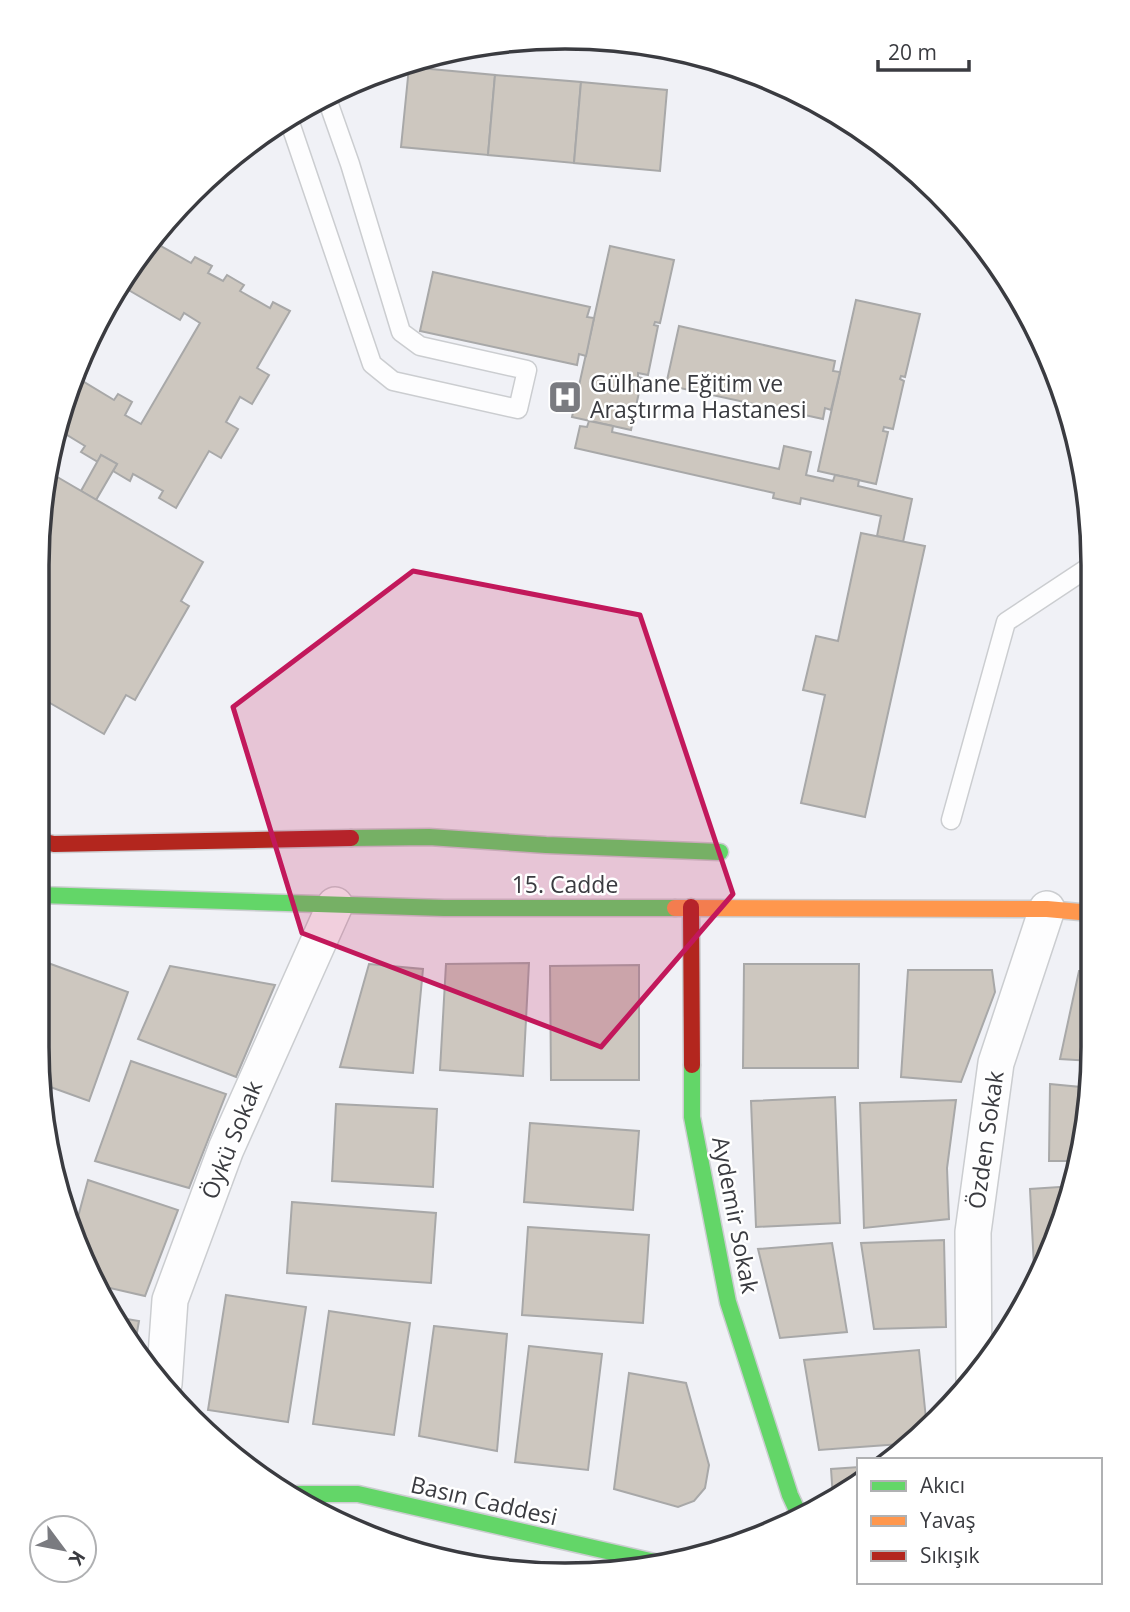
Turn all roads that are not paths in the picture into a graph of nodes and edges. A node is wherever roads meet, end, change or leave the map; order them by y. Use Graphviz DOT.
graph roads {
  1 [pos="330,106"];
  2 [pos="292,128"];
  3 [pos="1081,572"];
  4 [pos="951,820"];
  5 [pos="49,843"];
  6 [pos="720,852"];
  7 [pos="49,895"];
  8 [pos="335,905"];
  9 [pos="691,907"];
  10 [pos="1047,909"];
  11 [pos="1081,912"];
  12 [pos="974,1361"];
  13 [pos="165,1372"];
  14 [pos="307,1494"];
  15 [pos="796,1508"];
  16 [pos="585,1559"];
  17 [pos="614,1561"];
  1 -- 2 [label="lane"];
  3 -- 4 [label="lane"];
  5 -- 6 [label="street"];
  7 -- 8 [label="street, 15. Cadde"];
  8 -- 9 [label="street, 15. Cadde"];
  8 -- 13 [label="street, Öykü Sokak"];
  9 -- 10 [label="street, 15. Cadde"];
  9 -- 15 [label="street, Aydemir Sokak"];
  10 -- 11 [label="street, 15. Cadde"];
  10 -- 12 [label="street, Özden Sokak"];
  14 -- 16 [label="street, Basın Caddesi"];
  16 -- 17 [label="street, Basın Caddesi"];
}
